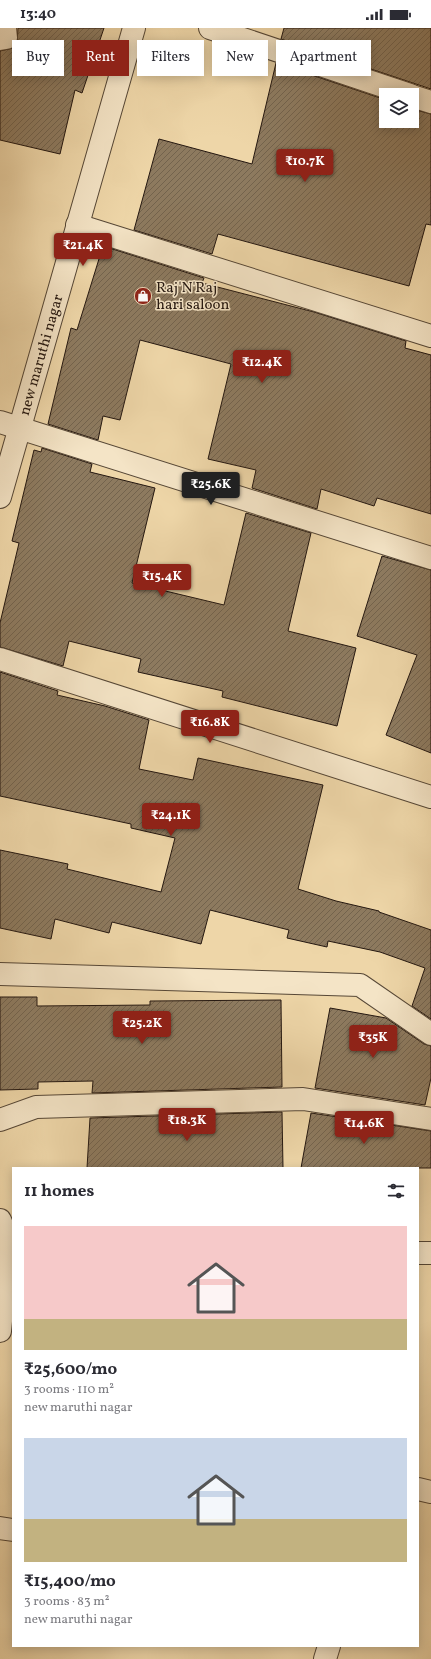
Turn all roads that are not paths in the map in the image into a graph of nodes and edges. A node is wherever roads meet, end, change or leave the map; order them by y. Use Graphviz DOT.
graph roads {
  1 [pos="5,28"];
  2 [pos="134,28"];
  3 [pos="210,28"];
  4 [pos="0,39"];
  5 [pos="390,88"];
  6 [pos="419,98"];
  7 [pos="431,102"];
  8 [pos="77,225"];
  9 [pos="431,336"];
  10 [pos="10,424"];
  11 [pos="0,497"];
  12 [pos="431,558"];
  13 [pos="0,659"];
  14 [pos="431,797"];
  15 [pos="0,974"];
  16 [pos="431,1034"];
  17 [pos="431,1119"];
  18 [pos="0,1120"];
  19 [pos="0,1220"];
  20 [pos="11,1241"];
  21 [pos="419,1253"];
  22 [pos="431,1253"];
  23 [pos="0,1331"];
  24 [pos="419,1489"];
  25 [pos="431,1492"];
  26 [pos="0,1528"];
  27 [pos="12,1530"];
  28 [pos="329,1647"];
  29 [pos="324,1659"];
  1 -- 4 [label="street"];
  2 -- 8 [label="street, new maruthi nagar"];
  3 -- 5 [label="street"];
  6 -- 7 [label="street"];
  8 -- 9 [label="street"];
  8 -- 10 [label="street, new maruthi nagar"];
  10 -- 11 [label="street, new maruthi nagar"];
  10 -- 12 [label="street"];
  13 -- 14 [label="street"];
  15 -- 16 [label="street"];
  17 -- 18 [label="street"];
  19 -- 20 [label="street"];
  20 -- 23 [label="street"];
  21 -- 22 [label="street"];
  24 -- 25 [label="street"];
  26 -- 27 [label="street"];
  28 -- 29 [label="street"];
}
